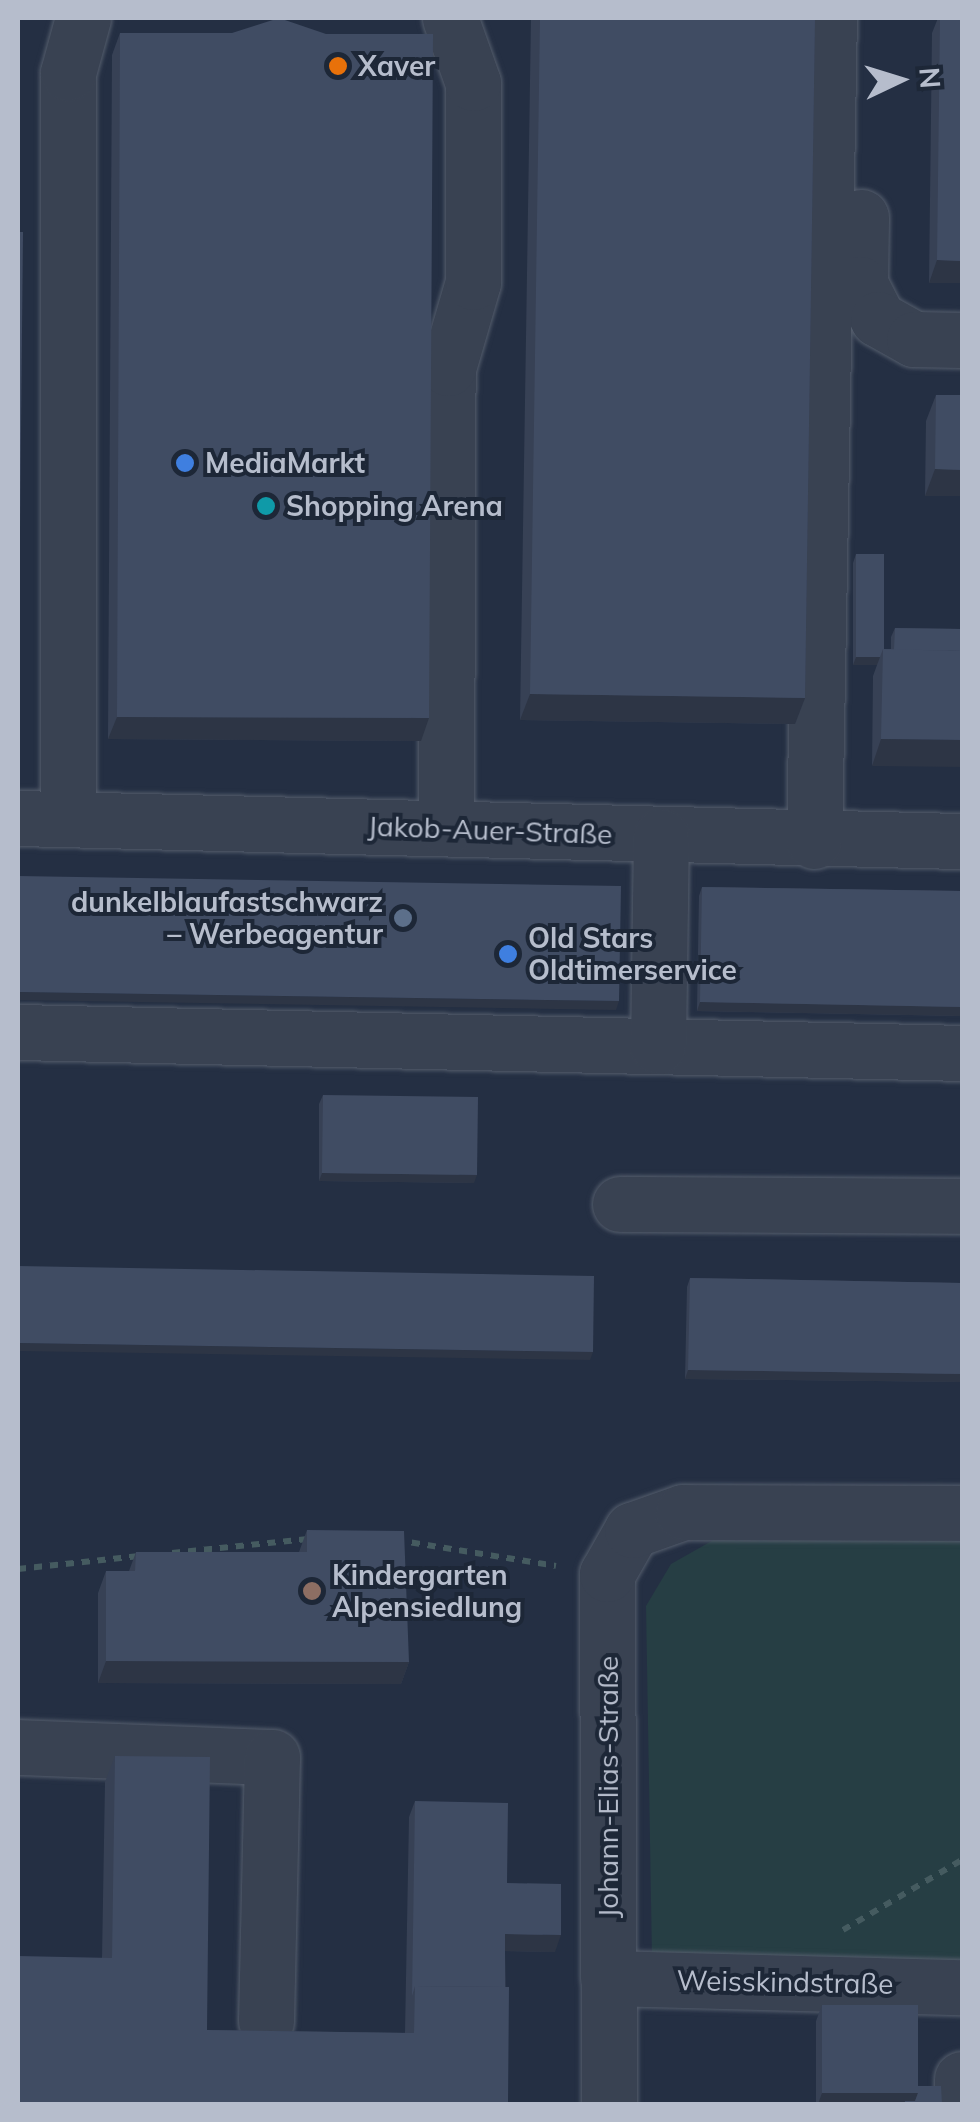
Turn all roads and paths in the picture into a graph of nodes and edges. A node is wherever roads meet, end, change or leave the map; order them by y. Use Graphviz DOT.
graph roads {
  1 [pos="85,18"];
  2 [pos="450,18"];
  3 [pos="829,18"];
  4 [pos="864,18"];
  5 [pos="96,268"];
  6 [pos="962,340"];
  7 [pos="43,819"];
  8 [pos="446,827"];
  9 [pos="661,836"];
  10 [pos="814,841"];
  11 [pos="962,841"];
  12 [pos="18,1032"];
  13 [pos="658,1046"];
  14 [pos="962,1052"];
  15 [pos="620,1204"];
  16 [pos="962,1206"];
  17 [pos="962,1513"];
  18 [pos="317,1540"];
  19 [pos="385,1540"];
  20 [pos="168,1553"];
  21 [pos="149,1555"];
  22 [pos="18,1569"];
  23 [pos="607,1574"];
  24 [pos="18,1746"];
  25 [pos="962,1860"];
  26 [pos="608,1978"];
  27 [pos="822,1983"];
  28 [pos="962,1986"];
  29 [pos="266,2021"];
  30 [pos="962,2079"];
  31 [pos="609,2104"];
  32 [pos="962,2104"];
  1 -- 5 [label="street"];
  1 -- 7 [label="street"];
  2 -- 8 [label="street"];
  3 -- 10 [label="street"];
  4 -- 6 [label="street"];
  7 -- 8 [label="street, Jakob-Auer-Straße"];
  8 -- 9 [label="street, Jakob-Auer-Straße"];
  9 -- 10 [label="street, Jakob-Auer-Straße"];
  9 -- 13 [label="street"];
  10 -- 11 [label="street, Jakob-Auer-Straße"];
  12 -- 13 [label="street"];
  13 -- 14 [label="street"];
  15 -- 16 [label="street"];
  17 -- 23 [label="street, Johann-Elias-Straße"];
  18 -- 20 [label="path"];
  19 -- 23 [label="path"];
  21 -- 22 [label="path"];
  23 -- 26 [label="street, Johann-Elias-Straße"];
  24 -- 29 [label="street"];
  25 -- 27 [label="path"];
  26 -- 27 [label="street, Weisskindstraße"];
  26 -- 31 [label="street, Johann-Elias-Straße"];
  27 -- 28 [label="street, Weisskindstraße"];
  30 -- 32 [label="street"];
}
